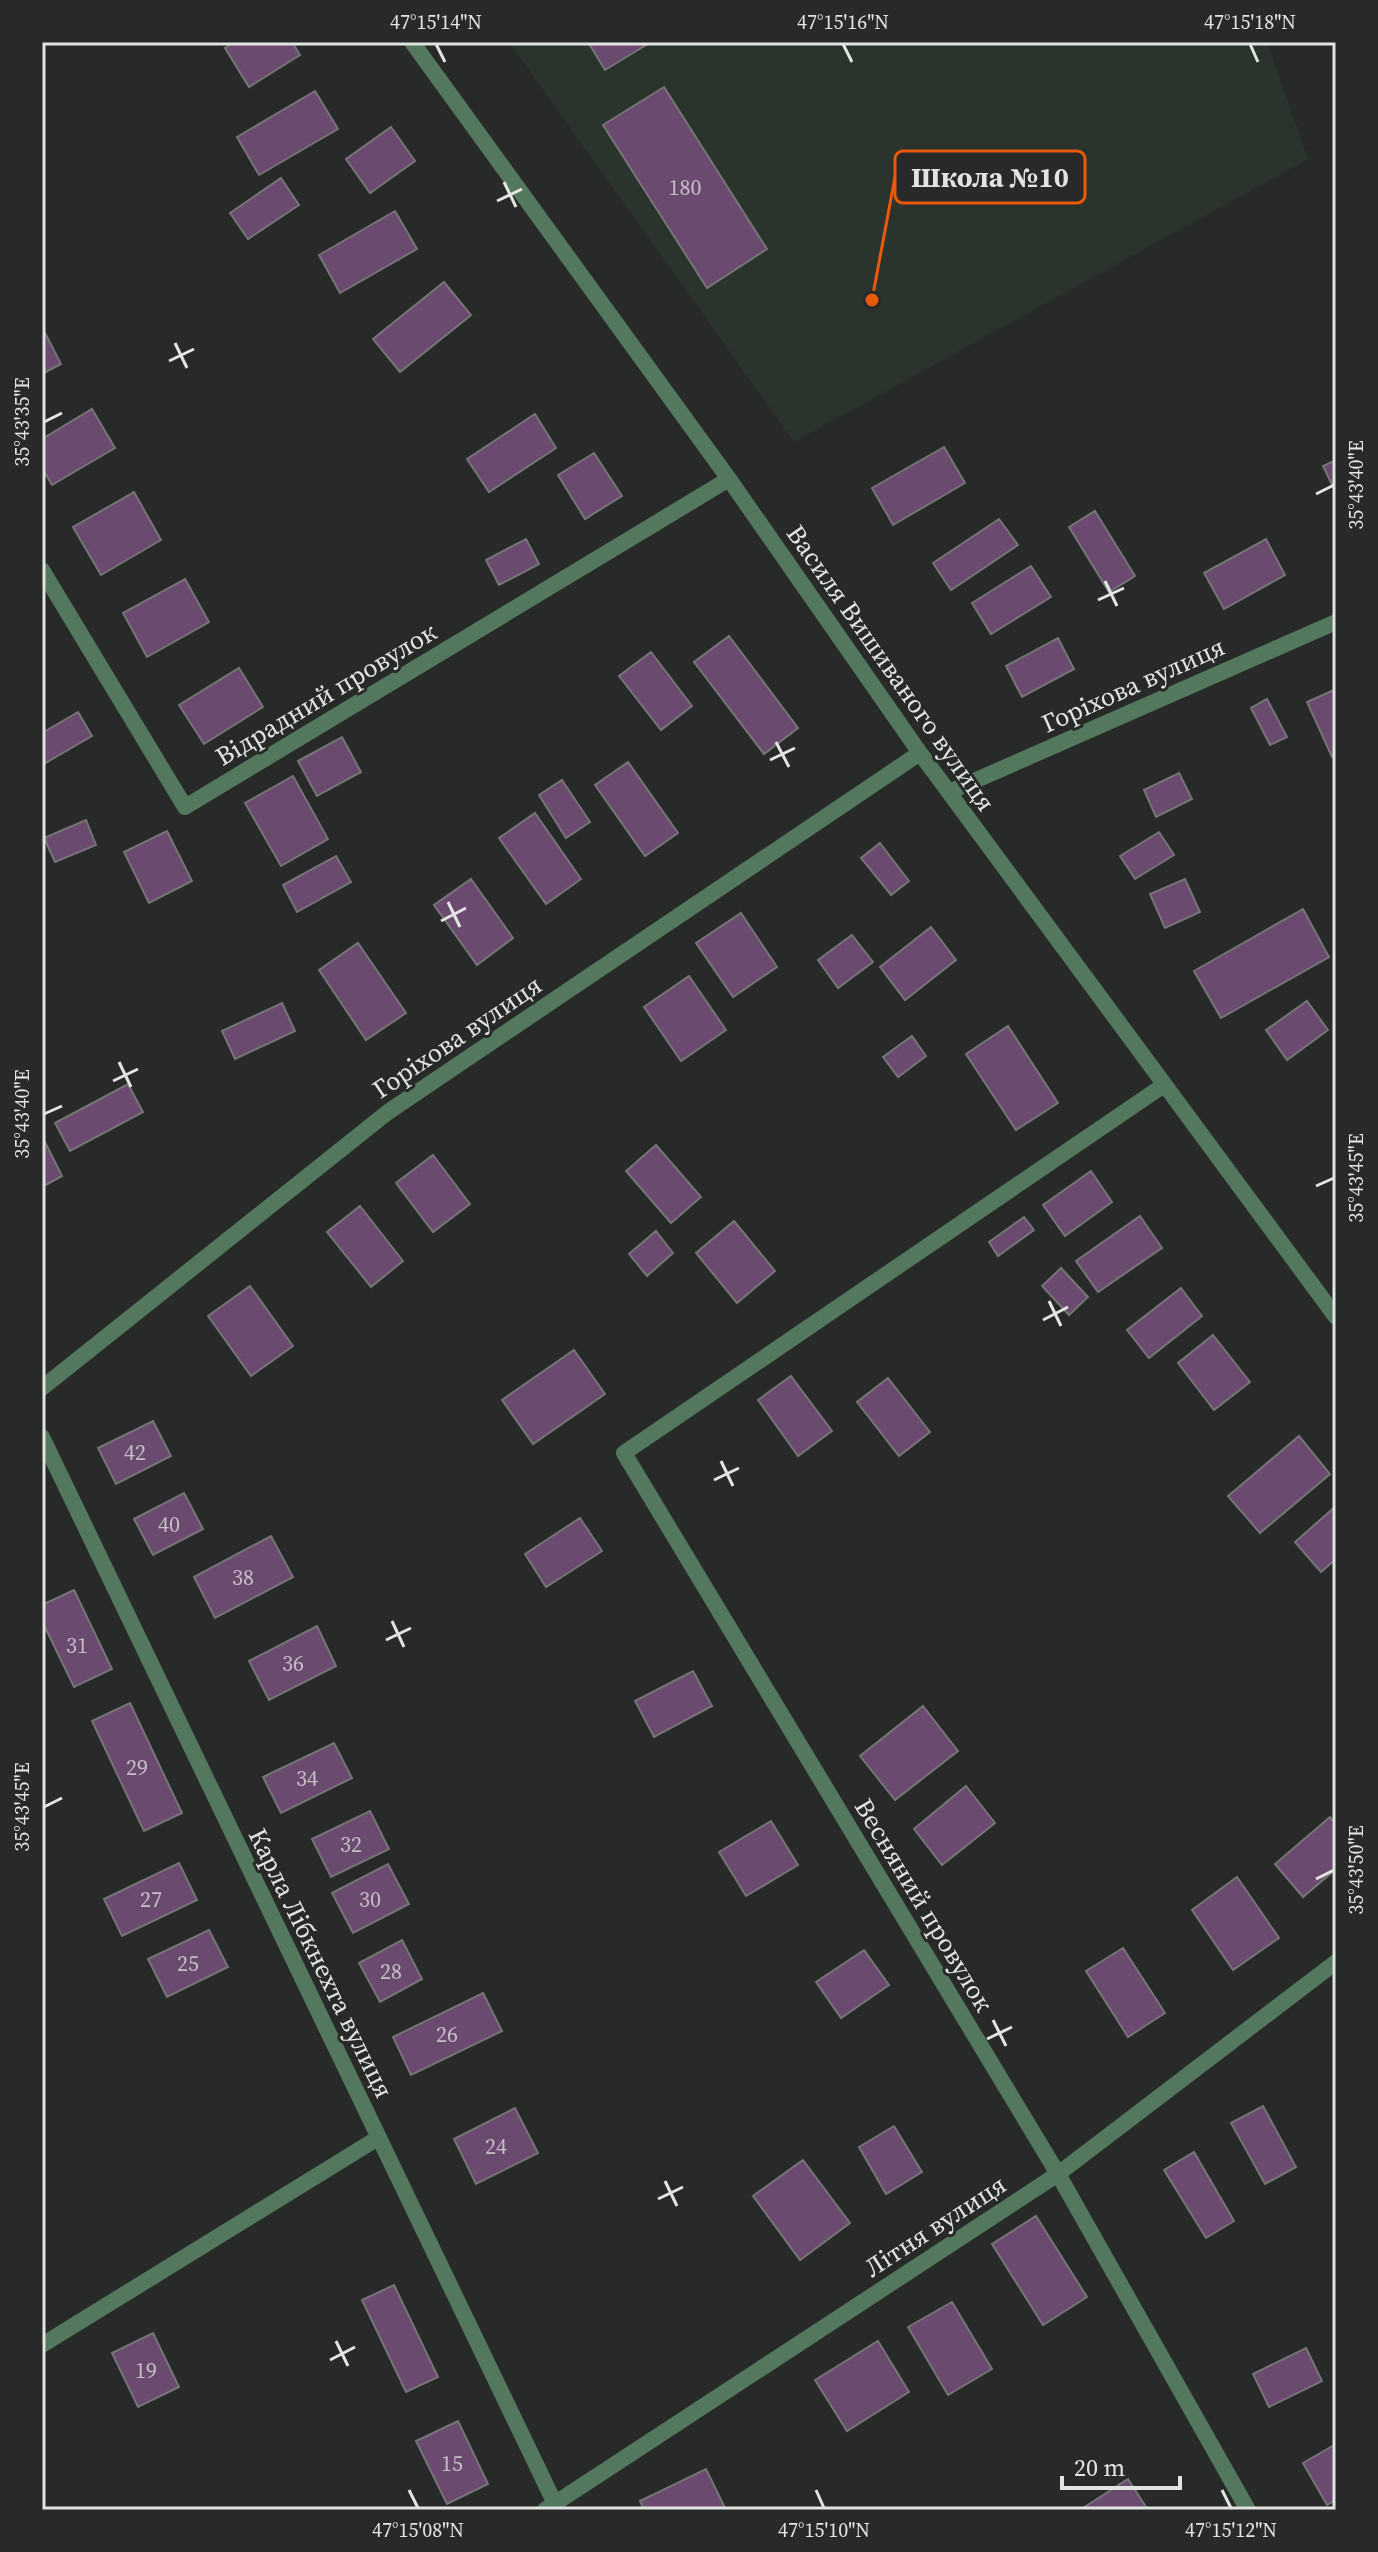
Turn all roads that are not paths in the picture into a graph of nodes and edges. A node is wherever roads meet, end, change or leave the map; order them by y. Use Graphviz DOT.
graph roads {
  1 [pos="412,42"];
  2 [pos="729,479"];
  3 [pos="42,570"];
  4 [pos="1336,622"];
  5 [pos="920,753"];
  6 [pos="949,792"];
  7 [pos="1164,1085"];
  8 [pos="1336,1317"];
  9 [pos="42,1388"];
  10 [pos="42,1437"];
  11 [pos="1336,1962"];
  12 [pos="378,2138"];
  13 [pos="1058,2174"];
  14 [pos="42,2345"];
  15 [pos="552,2508"];
  16 [pos="1248,2510"];
  1 -- 2 [label="street, Василя Вишиваного вулиця"];
  2 -- 3 [label="street, Відрадний провулок"];
  2 -- 5 [label="street, Василя Вишиваного вулиця"];
  4 -- 6 [label="street, Горіхова вулиця"];
  5 -- 6 [label="street, Василя Вишиваного вулиця"];
  5 -- 9 [label="street, Горіхова вулиця"];
  6 -- 7 [label="street, Василя Вишиваного вулиця"];
  7 -- 8 [label="street, Василя Вишиваного вулиця"];
  7 -- 13 [label="street, Весняний провулок"];
  10 -- 12 [label="street, Карла Лібкнехта вулиця"];
  11 -- 13 [label="street, Літня вулиця"];
  12 -- 14 [label="street"];
  12 -- 15 [label="street, Карла Лібкнехта вулиця"];
  13 -- 15 [label="street, Літня вулиця"];
  13 -- 16 [label="street, Весняний провулок"];
}
